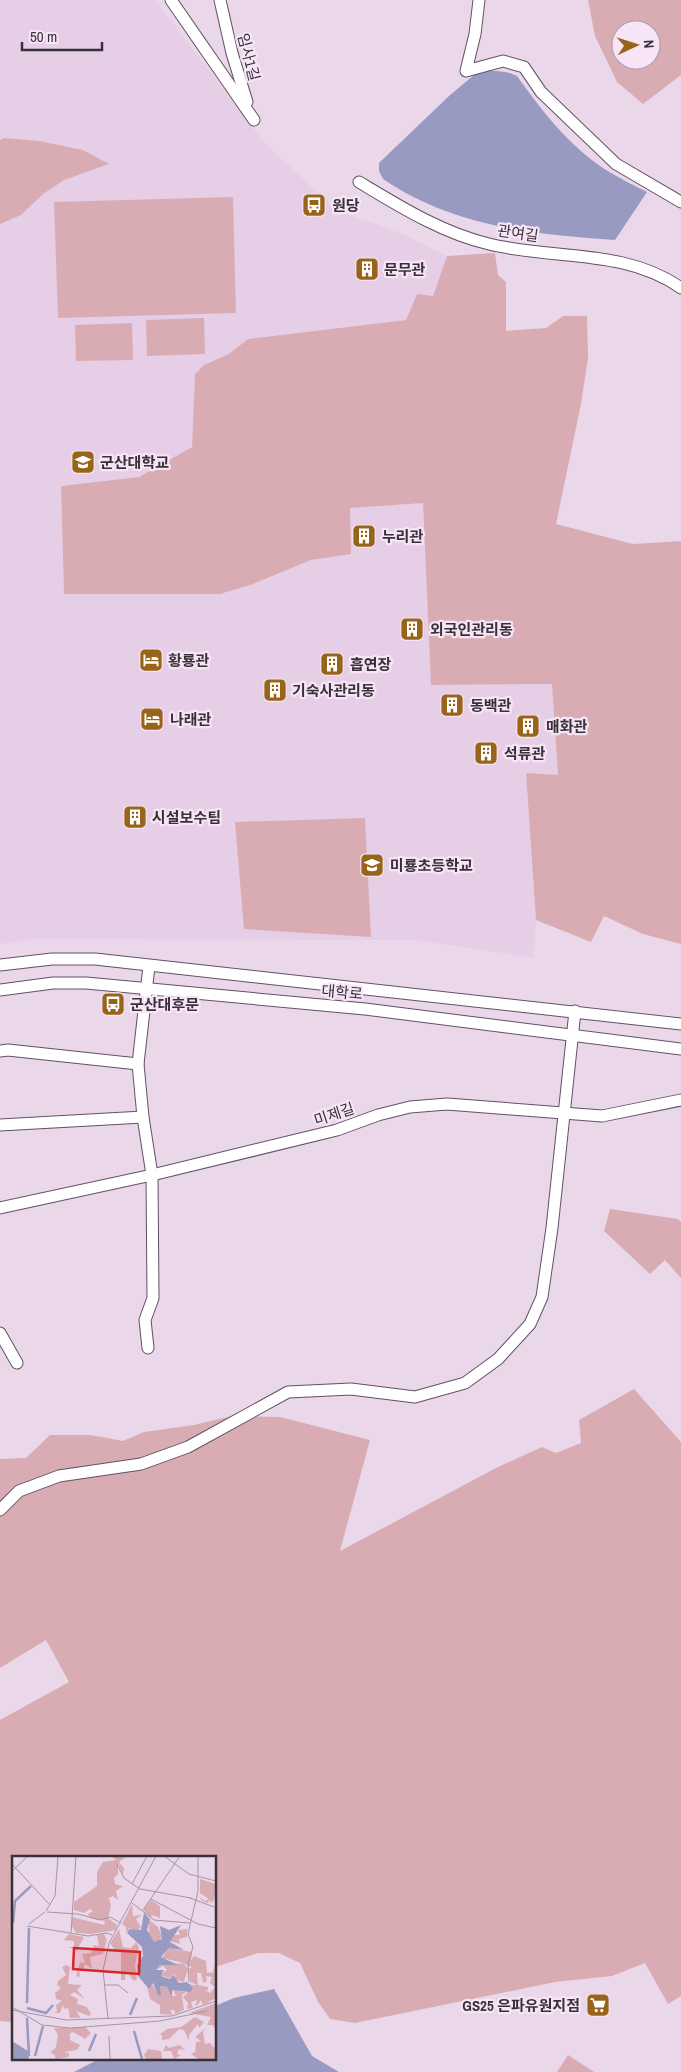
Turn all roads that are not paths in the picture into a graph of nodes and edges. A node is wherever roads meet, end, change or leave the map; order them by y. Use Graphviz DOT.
graph roads {
  1 [pos="171,0"];
  2 [pos="220,0"];
  3 [pos="479,0"];
  4 [pos="359,182"];
  5 [pos="681,202"];
  6 [pos="681,288"];
  7 [pos="0,965"];
  8 [pos="149,966"];
  9 [pos="147,989"];
  10 [pos="0,990"];
  11 [pos="575,1011"];
  12 [pos="681,1024"];
  13 [pos="572,1035"];
  14 [pos="681,1049"];
  15 [pos="0,1051"];
  16 [pos="138,1064"];
  17 [pos="681,1100"];
  18 [pos="563,1112"];
  19 [pos="143,1117"];
  20 [pos="0,1125"];
  21 [pos="152,1176"];
  22 [pos="0,1208"];
  23 [pos="0,1333"];
  24 [pos="148,1348"];
  25 [pos="17,1363"];
  26 [pos="0,1510"];
  1 -- 2 [label="street, 임사1길"];
  3 -- 5 [label="street"];
  4 -- 6 [label="street, 관여길"];
  7 -- 8 [label="street, 대학로"];
  8 -- 9 [label="street"];
  8 -- 11 [label="street, 대학로"];
  9 -- 10 [label="street, 대학로"];
  9 -- 13 [label="street, 대학로"];
  9 -- 16 [label="street"];
  11 -- 12 [label="street, 대학로"];
  11 -- 13 [label="street"];
  13 -- 14 [label="street, 대학로"];
  13 -- 18 [label="street"];
  15 -- 16 [label="street"];
  16 -- 19 [label="street"];
  17 -- 18 [label="street, 미제길"];
  18 -- 21 [label="street, 미제길"];
  18 -- 26 [label="street"];
  19 -- 20 [label="street"];
  19 -- 21 [label="street"];
  21 -- 22 [label="street, 미제길"];
  21 -- 24 [label="street"];
  23 -- 25 [label="street"];
}
